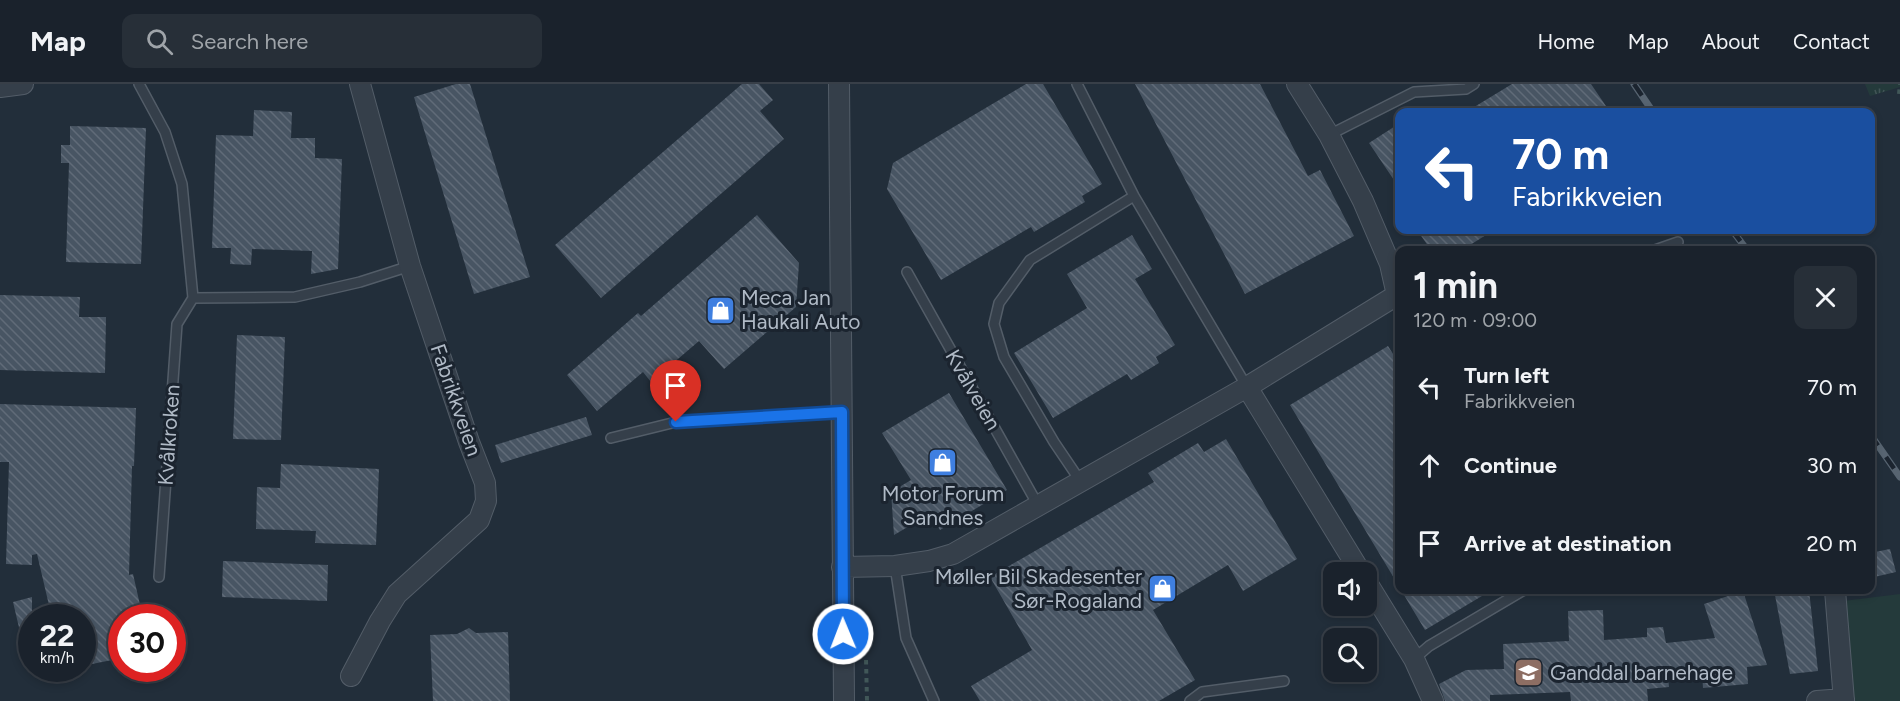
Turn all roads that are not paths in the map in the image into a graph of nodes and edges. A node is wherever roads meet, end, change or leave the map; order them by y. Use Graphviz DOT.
graph roads {
  1 [pos="23,84"];
  2 [pos="139,84"];
  3 [pos="360,84"];
  4 [pos="839,84"];
  5 [pos="1077,84"];
  6 [pos="1297,84"];
  7 [pos="1474,84"];
  8 [pos="0,87"];
  9 [pos="1329,135"];
  10 [pos="1134,196"];
  11 [pos="1678,242"];
  12 [pos="1666,246"];
  13 [pos="410,266"];
  14 [pos="907,272"];
  15 [pos="1395,283"];
  16 [pos="1395,297"];
  17 [pos="193,298"];
  18 [pos="1247,387"];
  19 [pos="842,412"];
  20 [pos="611,438"];
  21 [pos="1081,482"];
  22 [pos="1039,507"];
  23 [pos="1354,562"];
  24 [pos="895,566"];
  25 [pos="842,567"];
  26 [pos="159,577"];
  27 [pos="1517,594"];
  28 [pos="1835,594"];
  29 [pos="1377,599"];
  30 [pos="1414,659"];
  31 [pos="351,676"];
  32 [pos="1284,681"];
  33 [pos="1844,700"];
  34 [pos="844,701"];
  35 [pos="934,701"];
  36 [pos="1190,701"];
  37 [pos="1433,701"];
  38 [pos="1817,701"];
  1 -- 8 [label="street"];
  2 -- 17 [label="lane"];
  3 -- 13 [label="street, Fabrikkveien"];
  4 -- 19 [label="street"];
  5 -- 10 [label="lane"];
  6 -- 9 [label="street"];
  7 -- 9 [label="lane"];
  9 -- 15 [label="street"];
  10 -- 18 [label="lane"];
  10 -- 21 [label="lane"];
  11 -- 12 [label="lane"];
  13 -- 17 [label="lane"];
  13 -- 31 [label="street, Fabrikkveien"];
  14 -- 22 [label="lane, Kvålveien"];
  16 -- 18 [label="street"];
  17 -- 26 [label="lane, Kvålkroken"];
  18 -- 21 [label="street"];
  18 -- 23 [label="street"];
  19 -- 20 [label="lane"];
  19 -- 25 [label="street"];
  21 -- 22 [label="street"];
  22 -- 24 [label="street"];
  24 -- 25 [label="street"];
  24 -- 35 [label="lane"];
  25 -- 34 [label="street"];
  27 -- 30 [label="lane"];
  28 -- 33 [label="street"];
  29 -- 30 [label="street"];
  30 -- 37 [label="street"];
  32 -- 36 [label="lane"];
  33 -- 38 [label="street"];
}
